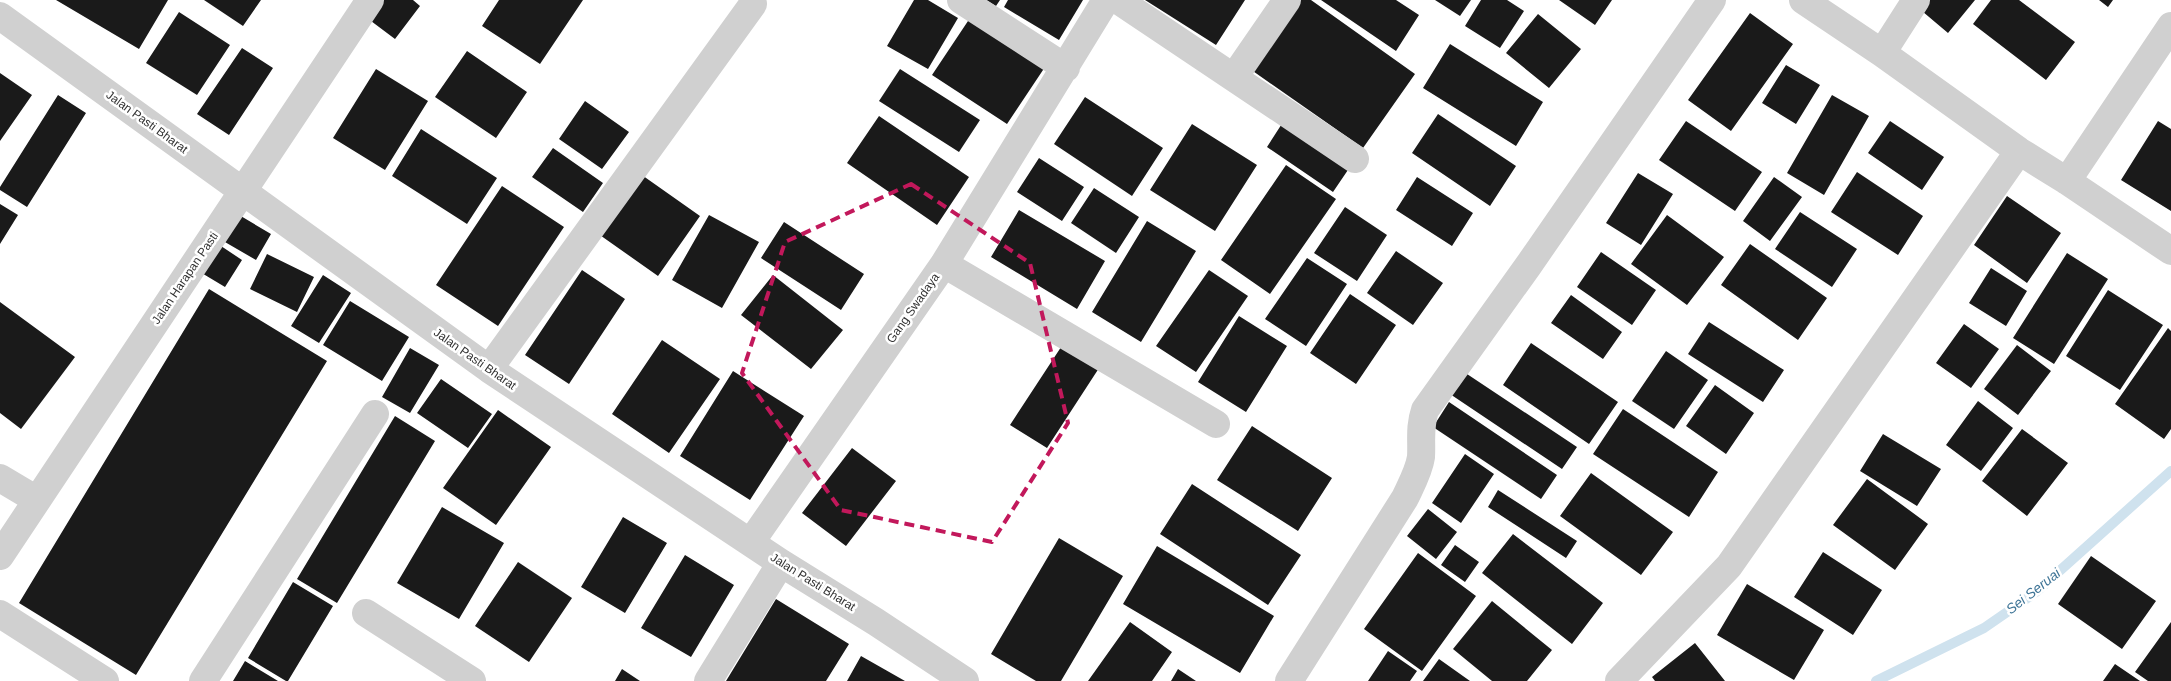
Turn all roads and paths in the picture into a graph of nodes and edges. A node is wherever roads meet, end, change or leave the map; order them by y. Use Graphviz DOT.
graph roads {
  1 [pos="370,0"];
  2 [pos="961,0"];
  3 [pos="1106,0"];
  4 [pos="1118,0"];
  5 [pos="1287,0"];
  6 [pos="1712,0"];
  7 [pos="1803,0"];
  8 [pos="1916,0"];
  9 [pos="753,4"];
  10 [pos="0,16"];
  11 [pos="2171,26"];
  12 [pos="1882,53"];
  13 [pos="1066,68"];
  14 [pos="1234,77"];
  15 [pos="2019,151"];
  16 [pos="1355,159"];
  17 [pos="2067,181"];
  18 [pos="243,190"];
  19 [pos="2171,251"];
  20 [pos="944,264"];
  21 [pos="489,369"];
  22 [pos="375,414"];
  23 [pos="1216,424"];
  24 [pos="0,478"];
  25 [pos="37,500"];
  26 [pos="752,542"];
  27 [pos="0,556"];
  28 [pos="781,563"];
  29 [pos="366,613"];
  30 [pos="0,614"];
  31 [pos="105,681"];
  32 [pos="203,681"];
  33 [pos="472,681"];
  34 [pos="708,681"];
  35 [pos="965,681"];
  36 [pos="1289,681"];
  37 [pos="1619,681"];
  1 -- 18 [label="street, Jalan Harapan Pasti"];
  2 -- 13 [label="street"];
  3 -- 13 [label="street, Gang Swadaya"];
  4 -- 14 [label="street"];
  5 -- 14 [label="street"];
  6 -- 36 [label="street"];
  7 -- 12 [label="street"];
  8 -- 12 [label="street"];
  9 -- 21 [label="street"];
  10 -- 18 [label="street, Jalan Pasti Bharat"];
  11 -- 17 [label="street"];
  12 -- 15 [label="street"];
  13 -- 20 [label="street, Gang Swadaya"];
  14 -- 16 [label="street"];
  15 -- 17 [label="street"];
  15 -- 37 [label="street"];
  17 -- 19 [label="street"];
  18 -- 21 [label="street, Jalan Pasti Bharat"];
  18 -- 25 [label="street, Jalan Harapan Pasti"];
  20 -- 23 [label="street"];
  20 -- 26 [label="street, Gang Swadaya"];
  21 -- 26 [label="street, Jalan Pasti Bharat"];
  22 -- 32 [label="street"];
  24 -- 25 [label="street"];
  25 -- 27 [label="street, Jalan Harapan Pasti"];
  26 -- 28 [label="street, Jalan Pasti Bharat"];
  28 -- 34 [label="street"];
  28 -- 35 [label="street, Jalan Pasti Bharat"];
  29 -- 33 [label="street"];
  30 -- 31 [label="street"];
}
